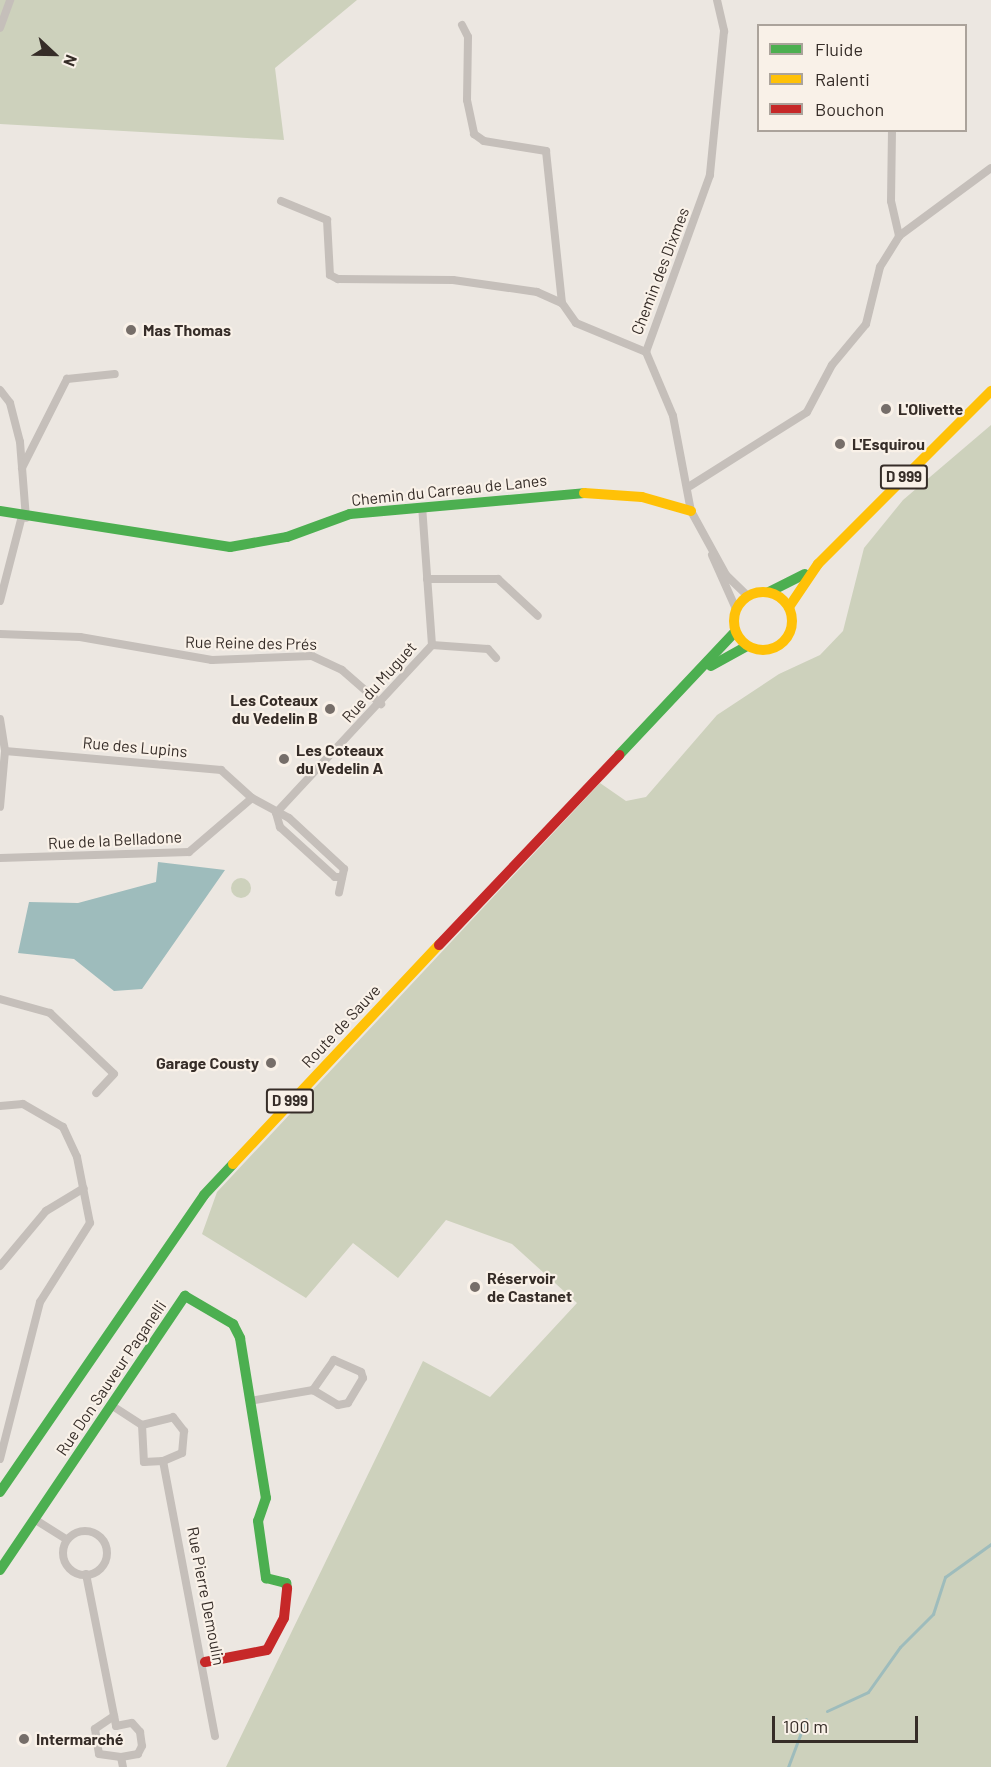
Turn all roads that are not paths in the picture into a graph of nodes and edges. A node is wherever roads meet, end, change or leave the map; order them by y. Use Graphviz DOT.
graph roads {
  1 [pos="10,0"];
  2 [pos="717,0"];
  3 [pos="462,25"];
  4 [pos="0,28"];
  5 [pos="892,132"];
  6 [pos="991,168"];
  7 [pos="281,201"];
  8 [pos="899,236"];
  9 [pos="562,303"];
  10 [pos="646,352"];
  11 [pos="116,374"];
  12 [pos="0,390"];
  13 [pos="991,391"];
  14 [pos="22,468"];
  15 [pos="690,486"];
  16 [pos="422,507"];
  17 [pos="0,511"];
  18 [pos="691,511"];
  19 [pos="24,517"];
  20 [pos="710,542"];
  21 [pos="818,564"];
  22 [pos="427,579"];
  23 [pos="769,592"];
  24 [pos="747,596"];
  25 [pos="0,601"];
  26 [pos="789,607"];
  27 [pos="736,609"];
  28 [pos="538,616"];
  29 [pos="735,632"];
  30 [pos="0,634"];
  31 [pos="432,645"];
  32 [pos="747,646"];
  33 [pos="496,658"];
  34 [pos="702,671"];
  35 [pos="381,704"];
  36 [pos="0,719"];
  37 [pos="5,751"];
  38 [pos="252,798"];
  39 [pos="0,807"];
  40 [pos="276,813"];
  41 [pos="0,858"];
  42 [pos="339,892"];
  43 [pos="0,999"];
  44 [pos="96,1093"];
  45 [pos="0,1106"];
  46 [pos="84,1188"];
  47 [pos="0,1266"];
  48 [pos="313,1390"];
  49 [pos="250,1401"];
  50 [pos="111,1405"];
  51 [pos="142,1425"];
  52 [pos="0,1458"];
  53 [pos="163,1461"];
  54 [pos="0,1492"];
  55 [pos="34,1519"];
  56 [pos="65,1538"];
  57 [pos="0,1570"];
  58 [pos="86,1574"];
  59 [pos="205,1662"];
  60 [pos="114,1716"];
  61 [pos="215,1736"];
  62 [pos="121,1757"];
  63 [pos="123,1767"];
  1 -- 4 [label="street"];
  2 -- 10 [label="street, Chemin des Dixmes"];
  3 -- 9 [label="street"];
  5 -- 8 [label="street"];
  6 -- 8 [label="street"];
  7 -- 9 [label="street"];
  8 -- 15 [label="street"];
  9 -- 10 [label="street"];
  10 -- 15 [label="street, Chemin des Dixmes"];
  11 -- 14 [label="street"];
  12 -- 14 [label="street"];
  13 -- 21 [label="main road, D 999"];
  14 -- 19 [label="street"];
  15 -- 18 [label="street, Chemin des Dixmes"];
  16 -- 18 [label="main road, Chemin du Carreau de Lanes"];
  16 -- 19 [label="main road, Chemin du Carreau de Lanes"];
  16 -- 22 [label="street, Rue du Muguet"];
  17 -- 19 [label="main road, Chemin du Carreau de Lanes"];
  18 -- 20 [label="street, Chemin des Dixmes"];
  19 -- 25 [label="street"];
  20 -- 24 [label="street, Chemin des Dixmes"];
  20 -- 27 [label="street, Chemin des Dixmes"];
  21 -- 23 [label="main road, D 999"];
  21 -- 26 [label="main road, D 999"];
  22 -- 28 [label="street"];
  22 -- 31 [label="street, Rue du Muguet"];
  23 -- 24 [label="main road"];
  23 -- 26 [label="main road"];
  24 -- 27 [label="main road"];
  26 -- 32 [label="main road"];
  27 -- 29 [label="main road"];
  29 -- 32 [label="main road"];
  29 -- 34 [label="main road, Route de Sauve / D 999"];
  30 -- 35 [label="street, Rue Reine des Prés"];
  31 -- 33 [label="street"];
  31 -- 35 [label="street, Rue du Muguet"];
  32 -- 34 [label="main road, Route de Sauve / D 999"];
  34 -- 54 [label="main road, Route de Sauve / D 999"];
  35 -- 40 [label="street, Rue du Muguet"];
  36 -- 37 [label="street"];
  37 -- 38 [label="street, Rue des Lupins"];
  37 -- 39 [label="street"];
  38 -- 40 [label="street"];
  38 -- 41 [label="street, Rue de la Belladone"];
  40 -- 42 [label="street"];
  43 -- 44 [label="street"];
  45 -- 46 [label="street"];
  46 -- 47 [label="street"];
  46 -- 52 [label="street"];
  48 -- 48 [label="street"];
  48 -- 49 [label="street"];
  49 -- 50 [label="main road, Rue Don Sauveur Paganelli"];
  49 -- 59 [label="main road, Rue Don Sauveur Paganelli"];
  50 -- 51 [label="street"];
  50 -- 55 [label="main road, Rue Don Sauveur Paganelli"];
  51 -- 53 [label="street"];
  51 -- 53 [label="street"];
  53 -- 59 [label="street, Rue Pierre Demoulin"];
  55 -- 56 [label="street"];
  55 -- 57 [label="main road, Rue Don Sauveur Paganelli"];
  56 -- 58 [label="street"];
  56 -- 58 [label="street"];
  58 -- 60 [label="street"];
  59 -- 61 [label="street, Rue Pierre Demoulin"];
  60 -- 62 [label="street"];
  60 -- 62 [label="street"];
  62 -- 63 [label="street"];
}
